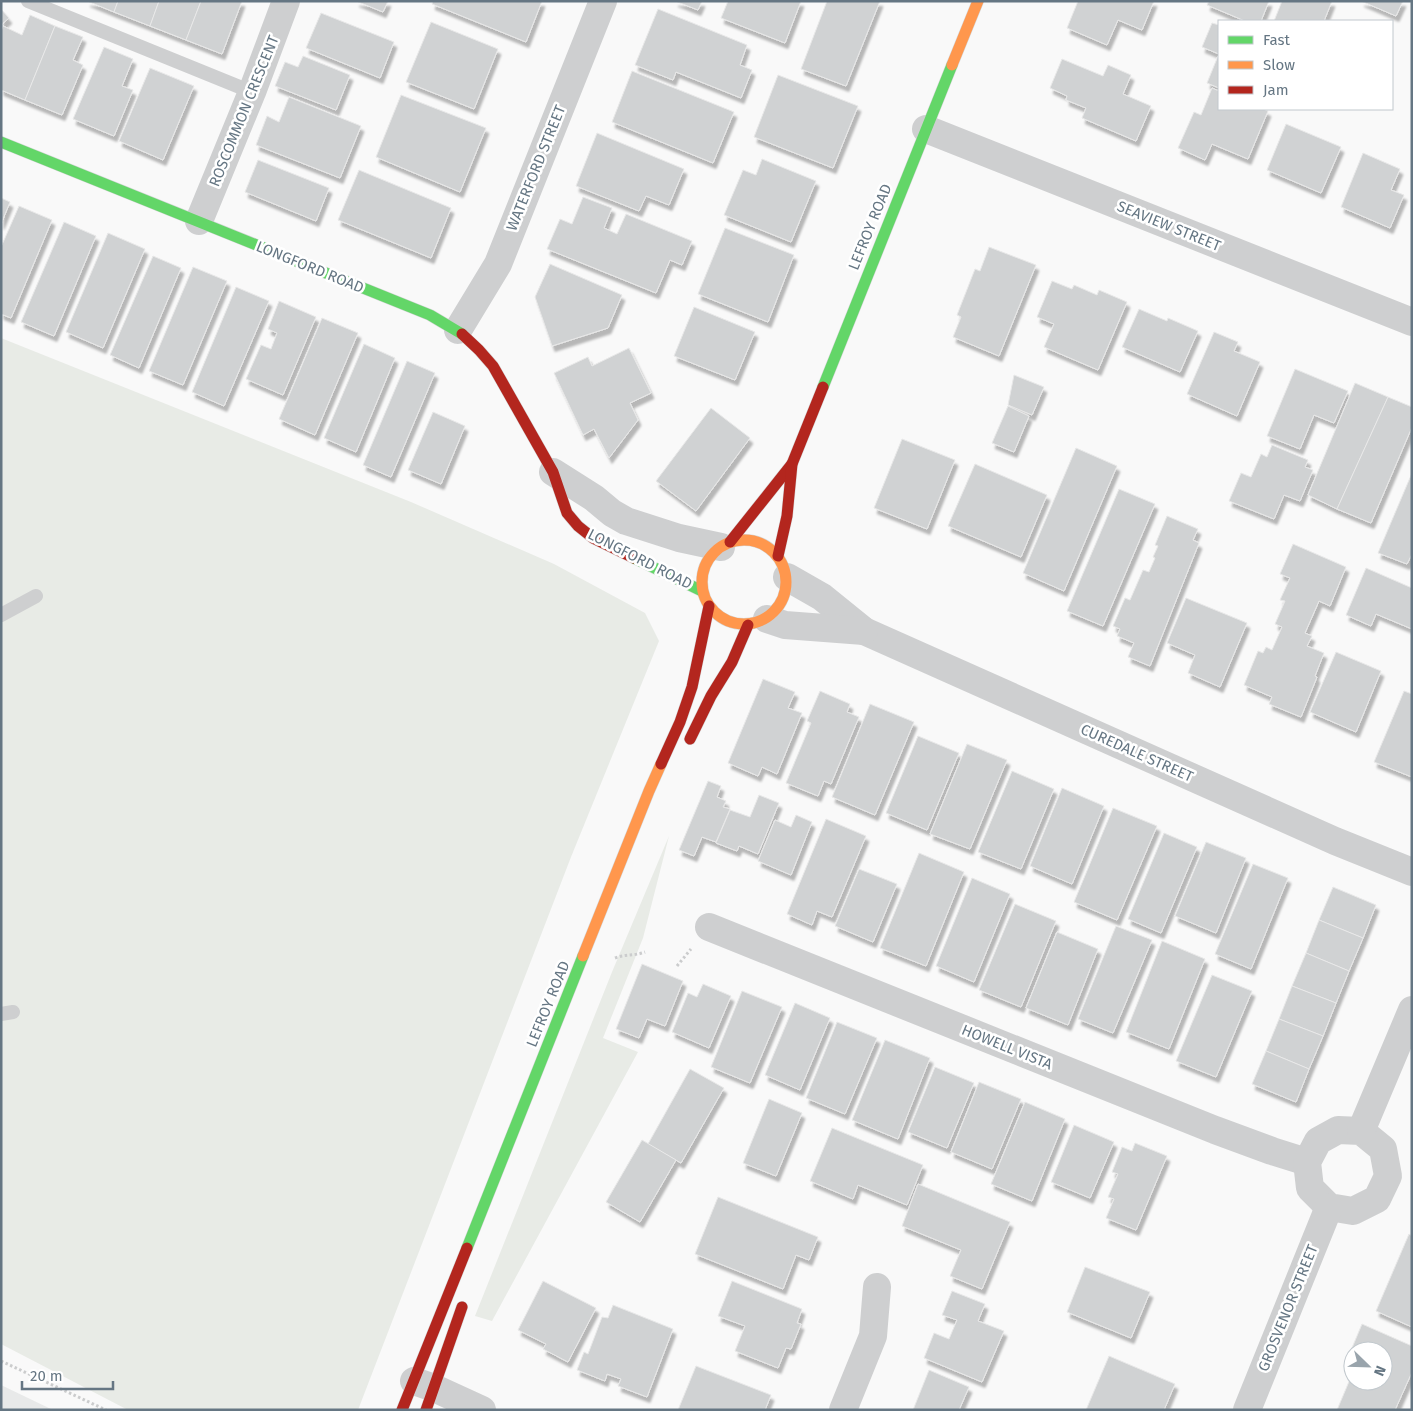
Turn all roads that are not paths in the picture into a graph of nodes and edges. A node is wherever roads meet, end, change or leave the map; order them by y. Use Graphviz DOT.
graph roads {
  1 [pos="28,1"];
  2 [pos="286,1"];
  3 [pos="603,1"];
  4 [pos="978,1"];
  5 [pos="252,92"];
  6 [pos="926,129"];
  7 [pos="1,142"];
  8 [pos="199,221"];
  9 [pos="1412,322"];
  10 [pos="458,330"];
  11 [pos="792,464"];
  12 [pos="553,472"];
  13 [pos="725,544"];
  14 [pos="782,567"];
  15 [pos="702,591"];
  16 [pos="36,596"];
  17 [pos="709,606"];
  18 [pos="1,615"];
  19 [pos="758,622"];
  20 [pos="864,631"];
  21 [pos="686,747"];
  22 [pos="1412,872"];
  23 [pos="709,927"];
  24 [pos="1412,1010"];
  25 [pos="1361,1131"];
  26 [pos="1307,1162"];
  27 [pos="1400,1178"];
  28 [pos="1329,1207"];
  29 [pos="877,1287"];
  30 [pos="466,1296"];
  31 [pos="425,1393"];
  32 [pos="402,1410"];
  33 [pos="482,1410"];
  34 [pos="843,1410"];
  35 [pos="1247,1410"];
  1 -- 5 [label="lane"];
  2 -- 5 [label="street, ROSCOMMON CRESCENT"];
  3 -- 10 [label="street, WATERFORD STREET"];
  4 -- 6 [label="street, LEFROY ROAD"];
  5 -- 8 [label="street, ROSCOMMON CRESCENT"];
  6 -- 9 [label="street, SEAVIEW STREET"];
  6 -- 11 [label="street, LEFROY ROAD"];
  7 -- 8 [label="street, LONGFORD ROAD"];
  8 -- 10 [label="street, LONGFORD ROAD"];
  10 -- 12 [label="street, LONGFORD ROAD"];
  11 -- 13 [label="street, LEFROY ROAD"];
  11 -- 14 [label="street, LEFROY ROAD"];
  12 -- 13 [label="street, LONGFORD ROAD"];
  12 -- 15 [label="street, LONGFORD ROAD"];
  13 -- 14 [label="street"];
  13 -- 15 [label="street, LEFROY ROAD"];
  14 -- 19 [label="street, LEFROY ROAD"];
  14 -- 20 [label="street, CUREDALE STREET"];
  15 -- 17 [label="street"];
  16 -- 18 [label="lane"];
  17 -- 19 [label="street"];
  17 -- 31 [label="street, LEFROY ROAD"];
  19 -- 20 [label="street, CUREDALE STREET"];
  19 -- 21 [label="street, LEFROY ROAD"];
  20 -- 22 [label="street, CUREDALE STREET"];
  23 -- 26 [label="street, HOWELL VISTA"];
  24 -- 25 [label="street"];
  25 -- 26 [label="street"];
  25 -- 27 [label="street"];
  26 -- 28 [label="street"];
  27 -- 28 [label="street"];
  28 -- 35 [label="street, GROSVENOR STREET"];
  29 -- 34 [label="street"];
  30 -- 31 [label="street, LEFROY ROAD"];
  31 -- 32 [label="street, LEFROY ROAD"];
  31 -- 33 [label="street"];
}
